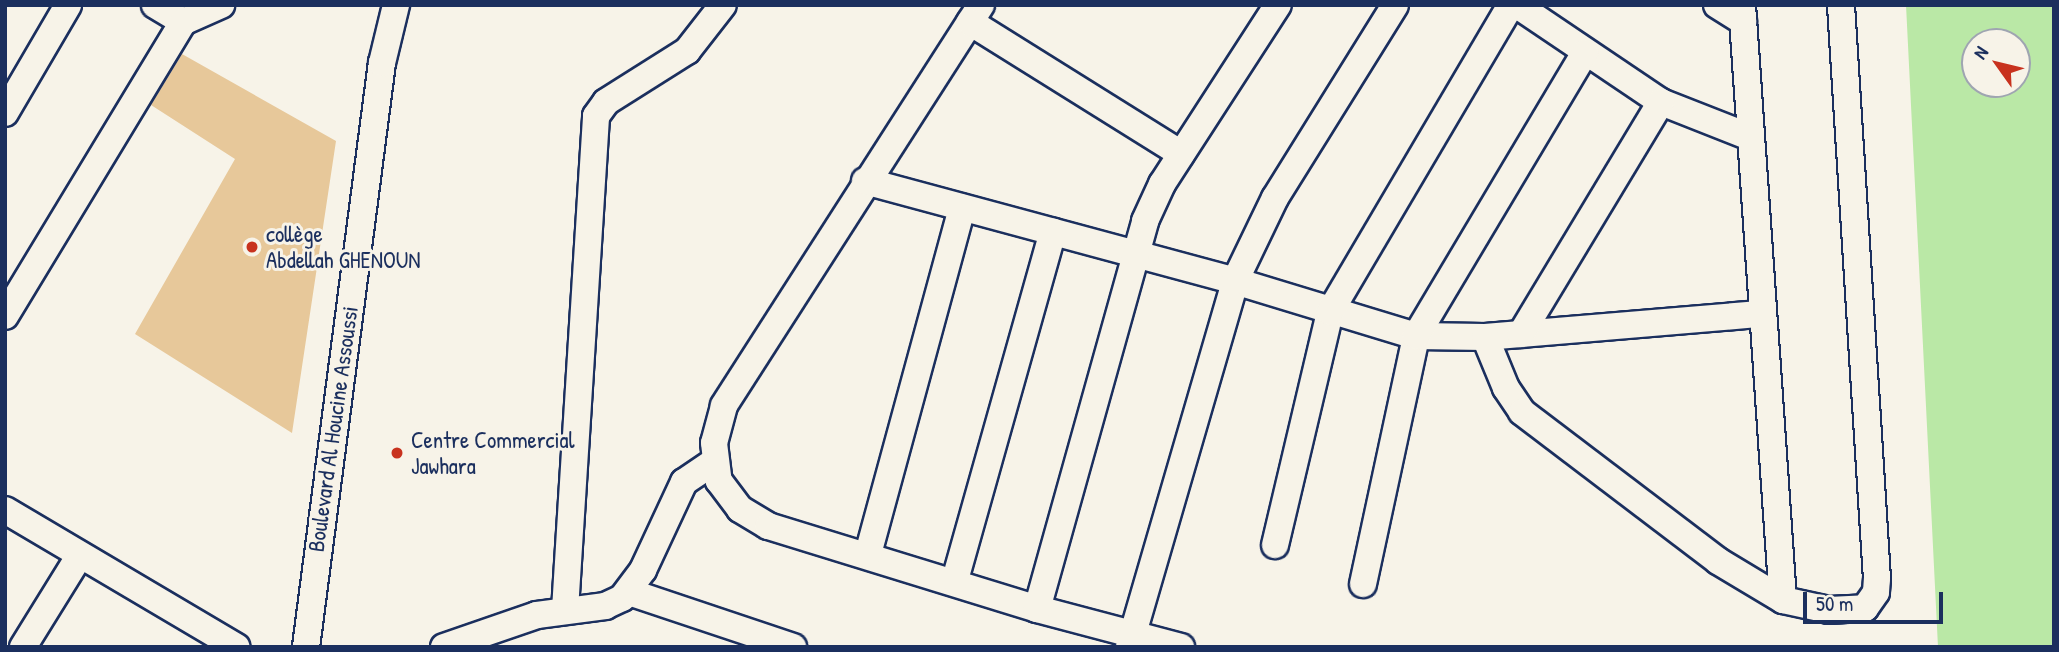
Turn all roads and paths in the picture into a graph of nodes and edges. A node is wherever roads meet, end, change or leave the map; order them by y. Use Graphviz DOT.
graph roads {
  1 [pos="68,5"];
  2 [pos="155,5"];
  3 [pos="221,5"];
  4 [pos="396,5"];
  5 [pos="723,5"];
  6 [pos="1278,5"];
  7 [pos="1395,5"];
  8 [pos="1511,5"];
  9 [pos="1517,5"];
  10 [pos="1717,5"];
  11 [pos="1841,5"];
  12 [pos="975,13"];
  13 [pos="1743,13"];
  14 [pos="183,23"];
  15 [pos="1585,52"];
  16 [pos="1661,102"];
  17 [pos="5,113"];
  18 [pos="1750,136"];
  19 [pos="1181,155"];
  20 [pos="866,181"];
  21 [pos="962,208"];
  22 [pos="1053,232"];
  23 [pos="1135,255"];
  24 [pos="1235,281"];
  25 [pos="1330,312"];
  26 [pos="1760,314"];
  27 [pos="5,316"];
  28 [pos="1521,334"];
  29 [pos="1416,337"];
  30 [pos="1485,337"];
  31 [pos="714,462"];
  32 [pos="5,510"];
  33 [pos="1275,545"];
  34 [pos="869,554"];
  35 [pos="80,555"];
  36 [pos="955,580"];
  37 [pos="1363,583"];
  38 [pos="629,592"];
  39 [pos="1783,600"];
  40 [pos="1037,608"];
  41 [pos="565,610"];
  42 [pos="1131,640"];
  43 [pos="23,647"];
  44 [pos="237,647"];
  45 [pos="306,647"];
  46 [pos="444,647"];
  47 [pos="793,647"];
  48 [pos="1181,647"];
  1 -- 17 [label="street"];
  2 -- 14 [label="street"];
  3 -- 14 [label="street"];
  4 -- 45 [label="street, Boulevard Al Houcine Assoussi"];
  5 -- 41 [label="street"];
  6 -- 19 [label="street"];
  7 -- 24 [label="street"];
  8 -- 25 [label="street"];
  9 -- 15 [label="street"];
  10 -- 13 [label="street"];
  11 -- 39 [label="street"];
  12 -- 19 [label="street"];
  12 -- 20 [label="street"];
  13 -- 18 [label="street"];
  14 -- 27 [label="street"];
  15 -- 16 [label="street"];
  15 -- 29 [label="street"];
  16 -- 18 [label="street"];
  16 -- 28 [label="street"];
  18 -- 26 [label="street"];
  19 -- 23 [label="street"];
  20 -- 21 [label="street"];
  20 -- 31 [label="street"];
  21 -- 22 [label="street"];
  21 -- 34 [label="street"];
  22 -- 23 [label="street"];
  22 -- 36 [label="street"];
  23 -- 24 [label="street"];
  23 -- 40 [label="street"];
  24 -- 25 [label="street"];
  24 -- 42 [label="street"];
  25 -- 29 [label="street"];
  25 -- 33 [label="street"];
  26 -- 28 [label="street"];
  26 -- 39 [label="street"];
  28 -- 30 [label="street"];
  29 -- 30 [label="street"];
  29 -- 37 [label="street"];
  30 -- 39 [label="street"];
  31 -- 34 [label="street"];
  31 -- 38 [label="street"];
  32 -- 35 [label="street"];
  34 -- 36 [label="street"];
  35 -- 43 [label="street"];
  35 -- 44 [label="street"];
  36 -- 40 [label="street"];
  38 -- 41 [label="street"];
  38 -- 47 [label="street"];
  40 -- 42 [label="street"];
  41 -- 46 [label="street"];
  42 -- 48 [label="street"];
}
